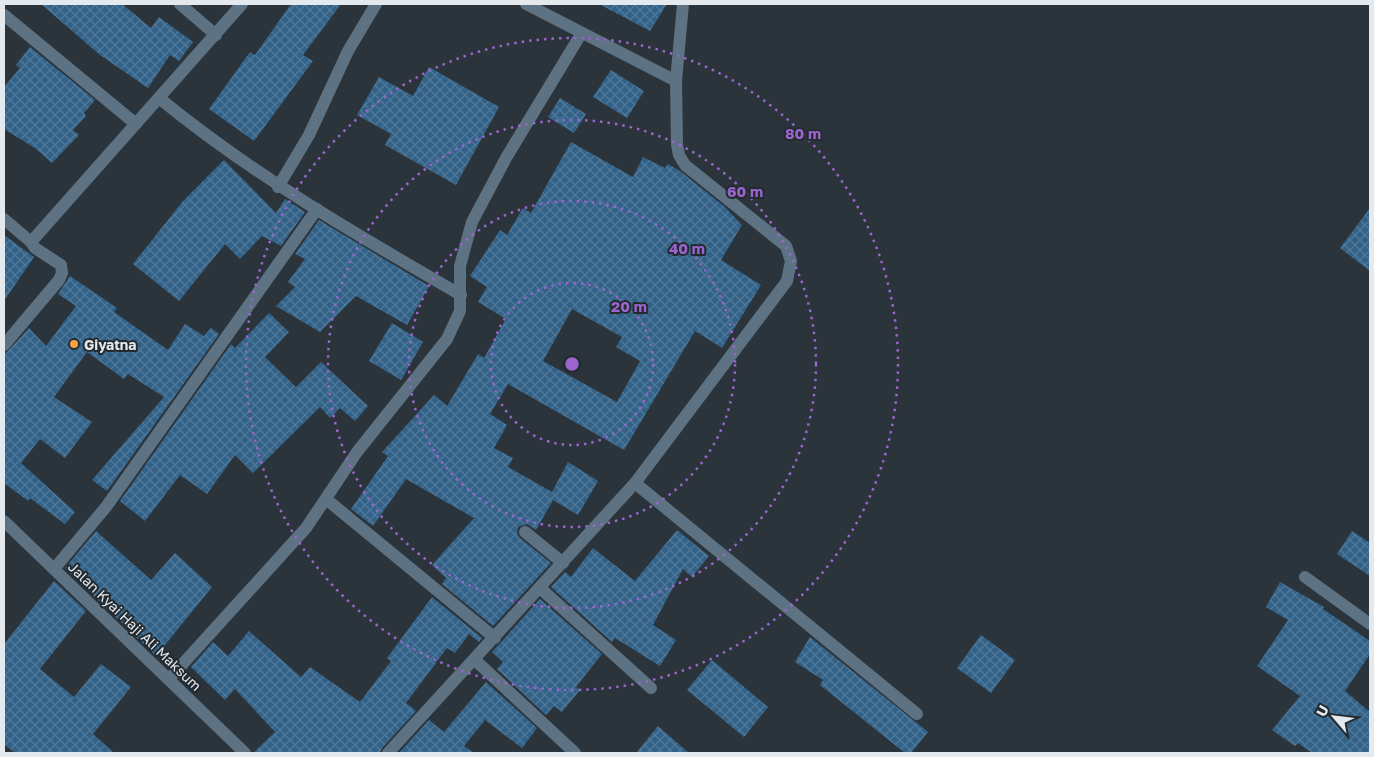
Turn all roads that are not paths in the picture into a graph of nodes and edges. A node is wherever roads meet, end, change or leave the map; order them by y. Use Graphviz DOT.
graph roads {
  1 [pos="180,4"];
  2 [pos="242,4"];
  3 [pos="376,4"];
  4 [pos="526,4"];
  5 [pos="683,4"];
  6 [pos="4,15"];
  7 [pos="581,34"];
  8 [pos="216,35"];
  9 [pos="676,81"];
  10 [pos="159,98"];
  11 [pos="136,124"];
  12 [pos="278,187"];
  13 [pos="317,209"];
  14 [pos="4,218"];
  15 [pos="30,242"];
  16 [pos="461,294"];
  17 [pos="4,345"];
  18 [pos="635,483"];
  19 [pos="326,499"];
  20 [pos="4,521"];
  21 [pos="525,532"];
  22 [pos="563,563"];
  23 [pos="54,569"];
  24 [pos="1305,577"];
  25 [pos="540,588"];
  26 [pos="1370,624"];
  27 [pos="495,638"];
  28 [pos="475,660"];
  29 [pos="170,679"];
  30 [pos="651,688"];
  31 [pos="917,714"];
  32 [pos="245,753"];
  33 [pos="388,753"];
  34 [pos="575,753"];
  1 -- 8 [label="street"];
  2 -- 8 [label="street"];
  3 -- 12 [label="street"];
  4 -- 7 [label="street"];
  5 -- 9 [label="street"];
  6 -- 11 [label="street"];
  7 -- 9 [label="street"];
  7 -- 16 [label="street"];
  8 -- 10 [label="street"];
  9 -- 18 [label="street"];
  10 -- 11 [label="street"];
  10 -- 12 [label="street"];
  11 -- 15 [label="street"];
  12 -- 13 [label="street"];
  13 -- 16 [label="street"];
  13 -- 23 [label="street"];
  14 -- 15 [label="street"];
  15 -- 17 [label="street"];
  16 -- 19 [label="street"];
  18 -- 22 [label="street"];
  18 -- 31 [label="street"];
  19 -- 27 [label="street"];
  19 -- 29 [label="street"];
  20 -- 23 [label="street, Jalan Kyai Haji Ali Maksum"];
  21 -- 22 [label="street"];
  22 -- 25 [label="street"];
  23 -- 29 [label="street, Jalan Kyai Haji Ali Maksum"];
  24 -- 26 [label="street"];
  25 -- 27 [label="street"];
  25 -- 30 [label="street"];
  27 -- 28 [label="street"];
  28 -- 33 [label="street"];
  28 -- 34 [label="street"];
  29 -- 32 [label="street, Jalan Kyai Haji Ali Maksum"];
}
